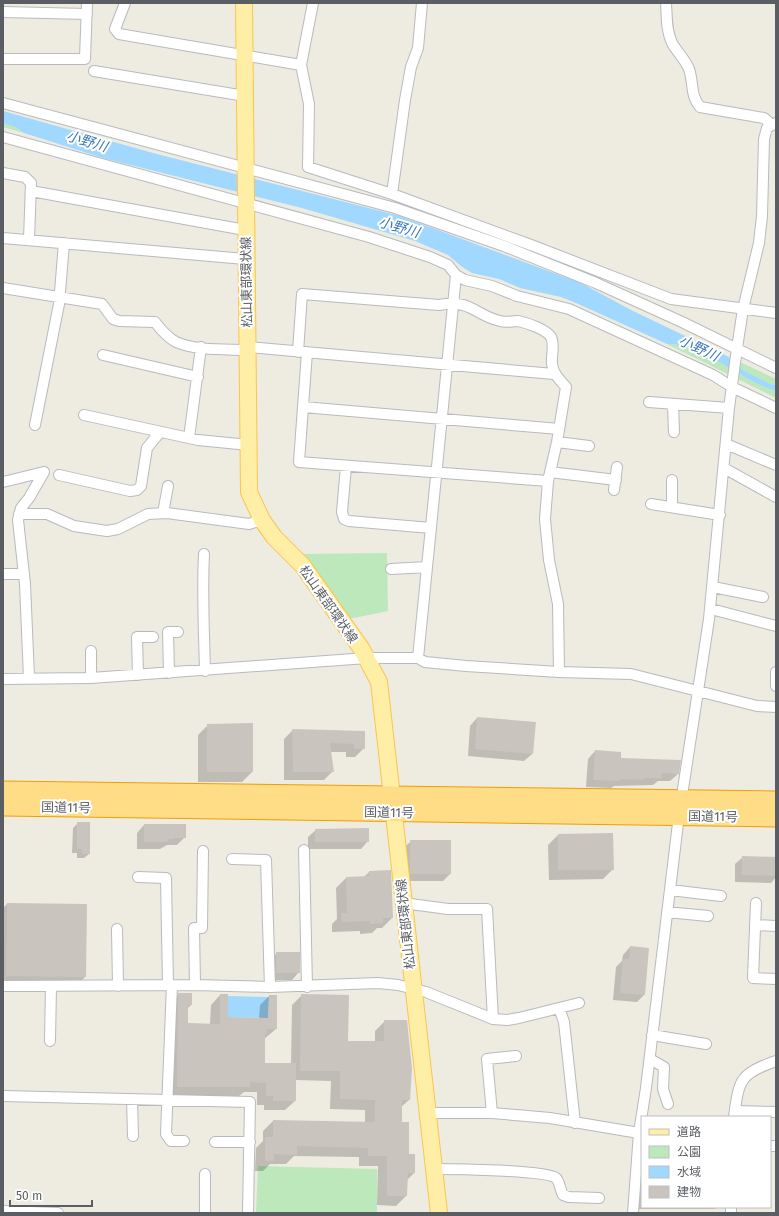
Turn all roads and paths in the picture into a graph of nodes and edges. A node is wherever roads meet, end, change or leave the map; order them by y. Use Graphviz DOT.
graph roads {
  1 [pos="87,3"];
  2 [pos="126,3"];
  3 [pos="244,3"];
  4 [pos="312,3"];
  5 [pos="422,3"];
  6 [pos="666,3"];
  7 [pos="3,12"];
  8 [pos="87,14"];
  9 [pos="244,55"];
  10 [pos="3,59"];
  11 [pos="301,65"];
  12 [pos="94,71"];
  13 [pos="245,96"];
  14 [pos="3,103"];
  15 [pos="774,124"];
  16 [pos="3,137"];
  17 [pos="245,169"];
  18 [pos="3,174"];
  19 [pos="31,191"];
  20 [pos="392,194"];
  21 [pos="246,201"];
  22 [pos="246,230"];
  23 [pos="3,238"];
  24 [pos="29,240"];
  25 [pos="64,243"];
  26 [pos="246,259"];
  27 [pos="456,275"];
  28 [pos="3,288"];
  29 [pos="60,297"];
  30 [pos="453,303"];
  31 [pos="743,309"];
  32 [pos="776,313"];
  33 [pos="201,347"];
  34 [pos="248,348"];
  35 [pos="736,351"];
  36 [pos="302,352"];
  37 [pos="102,356"];
  38 [pos="447,364"];
  39 [pos="776,368"];
  40 [pos="554,374"];
  41 [pos="198,377"];
  42 [pos="732,385"];
  43 [pos="649,402"];
  44 [pos="673,404"];
  45 [pos="303,407"];
  46 [pos="729,408"];
  47 [pos="776,408"];
  48 [pos="84,415"];
  49 [pos="442,419"];
  50 [pos="35,425"];
  51 [pos="559,429"];
  52 [pos="160,432"];
  53 [pos="674,432"];
  54 [pos="189,438"];
  55 [pos="557,442"];
  56 [pos="726,444"];
  57 [pos="249,445"];
  58 [pos="589,446"];
  59 [pos="776,465"];
  60 [pos="346,466"];
  61 [pos="617,467"];
  62 [pos="724,468"];
  63 [pos="436,474"];
  64 [pos="59,475"];
  65 [pos="549,476"];
  66 [pos="616,480"];
  67 [pos="672,480"];
  68 [pos="3,482"];
  69 [pos="168,486"];
  70 [pos="614,490"];
  71 [pos="776,498"];
  72 [pos="651,504"];
  73 [pos="672,507"];
  74 [pos="163,513"];
  75 [pos="19,514"];
  76 [pos="720,515"];
  77 [pos="262,520"];
  78 [pos="431,528"];
  79 [pos="204,554"];
  80 [pos="427,567"];
  81 [pos="391,569"];
  82 [pos="3,574"];
  83 [pos="22,574"];
  84 [pos="713,587"];
  85 [pos="762,597"];
  86 [pos="711,608"];
  87 [pos="776,626"];
  88 [pos="178,632"];
  89 [pos="153,637"];
  90 [pos="91,651"];
  91 [pos="367,658"];
  92 [pos="418,658"];
  93 [pos="205,671"];
  94 [pos="559,672"];
  95 [pos="776,672"];
  96 [pos="169,673"];
  97 [pos="138,675"];
  98 [pos="29,678"];
  99 [pos="91,678"];
  100 [pos="3,679"];
  101 [pos="776,686"];
  102 [pos="700,691"];
  103 [pos="776,707"];
  104 [pos="3,791"];
  105 [pos="776,801"];
  106 [pos="392,804"];
  107 [pos="3,806"];
  108 [pos="680,808"];
  109 [pos="776,817"];
  110 [pos="304,850"];
  111 [pos="203,851"];
  112 [pos="232,859"];
  113 [pos="138,877"];
  114 [pos="670,890"];
  115 [pos="721,896"];
  116 [pos="403,903"];
  117 [pos="756,903"];
  118 [pos="667,912"];
  119 [pos="708,916"];
  120 [pos="755,925"];
  121 [pos="776,926"];
  122 [pos="117,929"];
  123 [pos="776,979"];
  124 [pos="170,985"];
  125 [pos="195,985"];
  126 [pos="3,986"];
  127 [pos="51,986"];
  128 [pos="118,986"];
  129 [pos="270,987"];
  130 [pos="307,987"];
  131 [pos="413,988"];
  132 [pos="579,1003"];
  133 [pos="559,1008"];
  134 [pos="493,1019"];
  135 [pos="652,1035"];
  136 [pos="50,1041"];
  137 [pos="706,1044"];
  138 [pos="516,1056"];
  139 [pos="650,1058"];
  140 [pos="776,1061"];
  141 [pos="3,1096"];
  142 [pos="132,1099"];
  143 [pos="167,1100"];
  144 [pos="668,1104"];
  145 [pos="776,1112"];
  146 [pos="427,1113"];
  147 [pos="492,1113"];
  148 [pos="735,1114"];
  149 [pos="575,1123"];
  150 [pos="638,1133"];
  151 [pos="132,1136"];
  152 [pos="184,1140"];
  153 [pos="215,1142"];
  154 [pos="250,1142"];
  155 [pos="434,1169"];
  156 [pos="205,1174"];
  157 [pos="599,1198"];
  158 [pos="3,1211"];
  159 [pos="58,1213"];
  160 [pos="205,1213"];
  161 [pos="248,1213"];
  162 [pos="439,1213"];
  163 [pos="632,1213"];
  1 -- 8 [label="street"];
  2 -- 9 [label="street"];
  3 -- 9 [label="main road, 松山東部環状線"];
  4 -- 11 [label="street"];
  5 -- 20 [label="street"];
  6 -- 15 [label="street"];
  7 -- 8 [label="street"];
  8 -- 10 [label="street"];
  9 -- 11 [label="street"];
  9 -- 13 [label="main road, 松山東部環状線"];
  11 -- 20 [label="street"];
  12 -- 13 [label="street"];
  13 -- 17 [label="main road, 松山東部環状線"];
  14 -- 17 [label="street"];
  15 -- 31 [label="street"];
  16 -- 21 [label="street"];
  17 -- 21 [label="main road, 松山東部環状線"];
  17 -- 35 [label="street"];
  18 -- 19 [label="street"];
  19 -- 22 [label="street"];
  19 -- 24 [label="street"];
  20 -- 31 [label="street"];
  21 -- 22 [label="main road, 松山東部環状線"];
  21 -- 27 [label="street"];
  22 -- 26 [label="main road, 松山東部環状線"];
  23 -- 24 [label="street"];
  24 -- 25 [label="street"];
  25 -- 26 [label="street"];
  25 -- 29 [label="street"];
  26 -- 34 [label="main road, 松山東部環状線"];
  27 -- 30 [label="street"];
  27 -- 42 [label="street"];
  28 -- 29 [label="street"];
  29 -- 33 [label="street"];
  29 -- 50 [label="street"];
  30 -- 36 [label="street"];
  30 -- 38 [label="street"];
  30 -- 40 [label="street"];
  31 -- 32 [label="street"];
  31 -- 35 [label="street"];
  33 -- 34 [label="street"];
  33 -- 41 [label="street"];
  34 -- 36 [label="street"];
  34 -- 57 [label="main road, 松山東部環状線"];
  35 -- 39 [label="street"];
  35 -- 42 [label="street"];
  36 -- 38 [label="street"];
  36 -- 45 [label="street"];
  37 -- 41 [label="street"];
  38 -- 40 [label="street"];
  38 -- 49 [label="street"];
  40 -- 51 [label="street"];
  41 -- 54 [label="street"];
  42 -- 46 [label="street"];
  42 -- 47 [label="street"];
  43 -- 44 [label="street"];
  44 -- 46 [label="street"];
  44 -- 53 [label="street"];
  45 -- 49 [label="street"];
  45 -- 60 [label="street"];
  46 -- 56 [label="street"];
  48 -- 52 [label="street"];
  49 -- 51 [label="street"];
  49 -- 63 [label="street"];
  51 -- 55 [label="street"];
  52 -- 54 [label="street"];
  52 -- 64 [label="street"];
  54 -- 57 [label="street"];
  55 -- 58 [label="street"];
  55 -- 65 [label="street"];
  56 -- 59 [label="street"];
  56 -- 62 [label="street"];
  57 -- 77 [label="main road, 松山東部環状線"];
  60 -- 63 [label="street"];
  60 -- 78 [label="street"];
  61 -- 66 [label="street"];
  62 -- 71 [label="street"];
  62 -- 76 [label="street"];
  63 -- 65 [label="street"];
  63 -- 78 [label="street"];
  65 -- 66 [label="street"];
  65 -- 94 [label="street"];
  66 -- 70 [label="street"];
  67 -- 73 [label="street"];
  68 -- 75 [label="street"];
  69 -- 74 [label="street"];
  72 -- 73 [label="street"];
  73 -- 76 [label="street"];
  74 -- 75 [label="street"];
  74 -- 77 [label="street"];
  75 -- 83 [label="street"];
  76 -- 84 [label="street"];
  77 -- 91 [label="main road, 松山東部環状線"];
  78 -- 80 [label="street"];
  79 -- 93 [label="street"];
  80 -- 81 [label="street"];
  80 -- 92 [label="street"];
  82 -- 83 [label="street"];
  83 -- 98 [label="street"];
  84 -- 85 [label="street"];
  84 -- 86 [label="street"];
  86 -- 87 [label="street"];
  86 -- 102 [label="street"];
  88 -- 96 [label="street"];
  89 -- 97 [label="street"];
  90 -- 99 [label="street"];
  91 -- 92 [label="street"];
  91 -- 93 [label="street"];
  91 -- 106 [label="main road, 松山東部環状線"];
  92 -- 94 [label="street"];
  93 -- 96 [label="street"];
  94 -- 102 [label="street"];
  95 -- 101 [label="street"];
  96 -- 97 [label="street"];
  97 -- 99 [label="street"];
  98 -- 99 [label="street"];
  98 -- 100 [label="street"];
  102 -- 103 [label="street"];
  102 -- 108 [label="street"];
  104 -- 106 [label="highway, 国道11号"];
  105 -- 108 [label="highway, 国道11号"];
  106 -- 107 [label="highway, 国道11号"];
  106 -- 108 [label="highway, 国道11号"];
  106 -- 116 [label="main road, 松山東部環状線"];
  108 -- 109 [label="highway, 国道11号"];
  108 -- 114 [label="street"];
  110 -- 130 [label="street"];
  111 -- 125 [label="street"];
  112 -- 129 [label="street"];
  113 -- 124 [label="street"];
  114 -- 115 [label="street"];
  114 -- 118 [label="street"];
  116 -- 131 [label="main road, 松山東部環状線"];
  116 -- 134 [label="street"];
  117 -- 120 [label="street"];
  118 -- 119 [label="street"];
  118 -- 135 [label="street"];
  120 -- 121 [label="street"];
  120 -- 123 [label="street"];
  122 -- 128 [label="street"];
  124 -- 125 [label="street"];
  124 -- 128 [label="street"];
  124 -- 143 [label="street"];
  125 -- 129 [label="street"];
  126 -- 127 [label="street"];
  127 -- 128 [label="street"];
  127 -- 136 [label="street"];
  129 -- 130 [label="street"];
  130 -- 131 [label="street"];
  131 -- 134 [label="street"];
  131 -- 146 [label="main road, 松山東部環状線"];
  132 -- 133 [label="street"];
  133 -- 134 [label="street"];
  133 -- 149 [label="street"];
  135 -- 137 [label="street"];
  135 -- 139 [label="street"];
  138 -- 147 [label="street"];
  139 -- 144 [label="street"];
  139 -- 150 [label="street"];
  140 -- 148 [label="street"];
  141 -- 142 [label="street"];
  142 -- 143 [label="street"];
  142 -- 151 [label="street"];
  143 -- 152 [label="street"];
  143 -- 154 [label="street"];
  145 -- 148 [label="street"];
  146 -- 147 [label="street"];
  146 -- 155 [label="main road, 松山東部環状線"];
  147 -- 149 [label="street"];
  149 -- 150 [label="street"];
  150 -- 163 [label="street"];
  153 -- 154 [label="street"];
  154 -- 161 [label="street"];
  155 -- 157 [label="street"];
  155 -- 162 [label="main road, 松山東部環状線"];
  156 -- 160 [label="street"];
  158 -- 159 [label="street"];
}
